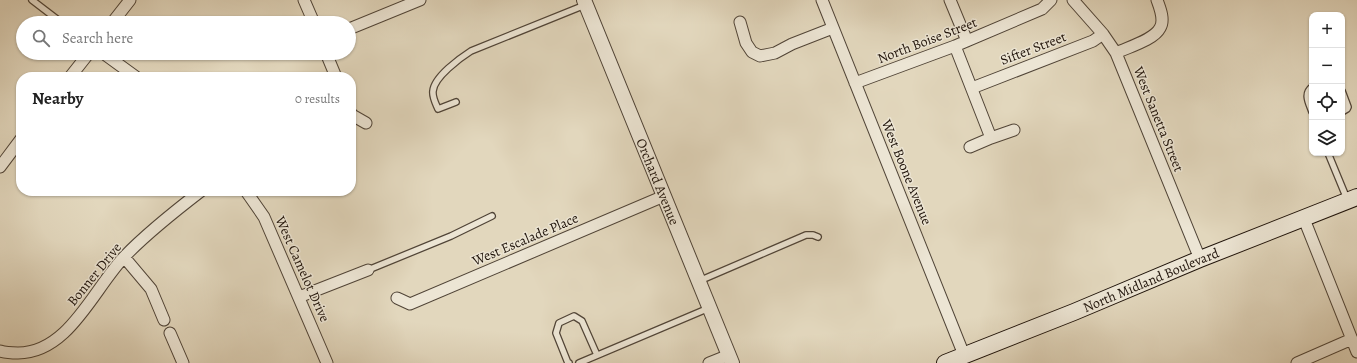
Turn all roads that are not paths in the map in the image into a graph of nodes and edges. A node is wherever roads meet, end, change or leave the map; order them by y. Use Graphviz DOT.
graph roads {
  1 [pos="32,0"];
  2 [pos="130,0"];
  3 [pos="304,0"];
  4 [pos="420,0"];
  5 [pos="822,0"];
  6 [pos="950,0"];
  7 [pos="1051,0"];
  8 [pos="1072,0"];
  9 [pos="1157,0"];
  10 [pos="585,2"];
  11 [pos="53,16"];
  12 [pos="117,16"];
  13 [pos="311,16"];
  14 [pos="740,22"];
  15 [pos="356,26"];
  16 [pos="833,28"];
  17 [pos="1103,34"];
  18 [pos="967,41"];
  19 [pos="955,46"];
  20 [pos="1116,53"];
  21 [pos="83,60"];
  22 [pos="113,60"];
  23 [pos="329,60"];
  24 [pos="74,72"];
  25 [pos="129,72"];
  26 [pos="334,72"];
  27 [pos="855,83"];
  28 [pos="972,88"];
  29 [pos="1309,89"];
  30 [pos="1345,100"];
  31 [pos="456,102"];
  32 [pos="1309,102"];
  33 [pos="1345,111"];
  34 [pos="356,117"];
  35 [pos="366,123"];
  36 [pos="1014,130"];
  37 [pos="991,138"];
  38 [pos="16,146"];
  39 [pos="970,147"];
  40 [pos="1330,156"];
  41 [pos="0,167"];
  42 [pos="194,196"];
  43 [pos="249,196"];
  44 [pos="664,196"];
  45 [pos="1352,199"];
  46 [pos="492,216"];
  47 [pos="1304,218"];
  48 [pos="818,237"];
  49 [pos="124,257"];
  50 [pos="1200,259"];
  51 [pos="368,270"];
  52 [pos="698,281"];
  53 [pos="299,298"];
  54 [pos="397,298"];
  55 [pos="710,308"];
  56 [pos="164,320"];
  57 [pos="170,333"];
  58 [pos="1352,339"];
  59 [pos="0,351"];
  60 [pos="1357,352"];
  61 [pos="597,355"];
  62 [pos="964,355"];
  63 [pos="730,359"];
  64 [pos="183,363"];
  65 [pos="327,363"];
  66 [pos="569,363"];
  67 [pos="579,363"];
  68 [pos="709,363"];
  69 [pos="945,363"];
  70 [pos="1297,363"];
  1 -- 11 [label="lane"];
  2 -- 12 [label="street"];
  3 -- 13 [label="street"];
  4 -- 15 [label="street"];
  5 -- 16 [label="street, West Boone Avenue"];
  6 -- 18 [label="street"];
  7 -- 18 [label="street, North Boise Street"];
  8 -- 17 [label="street, West Sanetta Street"];
  9 -- 20 [label="street"];
  10 -- 31 [label="lane"];
  10 -- 44 [label="street, Orchard Avenue"];
  14 -- 16 [label="street"];
  16 -- 27 [label="street, West Boone Avenue"];
  17 -- 20 [label="street, West Sanetta Street"];
  17 -- 28 [label="street, Sifter Street"];
  18 -- 19 [label="street, North Boise Street"];
  19 -- 27 [label="street, North Boise Street"];
  19 -- 28 [label="street"];
  20 -- 50 [label="street, West Sanetta Street"];
  21 -- 24 [label="street"];
  22 -- 25 [label="street"];
  23 -- 26 [label="street"];
  27 -- 62 [label="street, West Boone Avenue"];
  28 -- 37 [label="street"];
  29 -- 32 [label="lane"];
  30 -- 33 [label="lane"];
  34 -- 35 [label="street"];
  36 -- 37 [label="street"];
  37 -- 39 [label="street"];
  38 -- 41 [label="street"];
  40 -- 45 [label="lane"];
  42 -- 49 [label="street, Bonner Drive"];
  43 -- 53 [label="street, West Camelot Drive"];
  44 -- 52 [label="street, Orchard Avenue"];
  44 -- 54 [label="street, West Escalade Place"];
  45 -- 47 [label="main road, North Midland Boulevard"];
  46 -- 51 [label="lane"];
  47 -- 50 [label="main road, North Midland Boulevard"];
  47 -- 58 [label="street"];
  48 -- 52 [label="lane"];
  49 -- 56 [label="street"];
  49 -- 59 [label="street, Bonner Drive"];
  50 -- 62 [label="main road, North Midland Boulevard"];
  51 -- 53 [label="street"];
  52 -- 55 [label="street, Orchard Avenue"];
  53 -- 65 [label="street, West Camelot Drive"];
  55 -- 61 [label="lane"];
  55 -- 63 [label="street, Orchard Avenue"];
  57 -- 64 [label="street"];
  58 -- 60 [label="street"];
  58 -- 70 [label="street"];
  61 -- 66 [label="lane"];
  61 -- 67 [label="lane"];
  62 -- 69 [label="main road, North Midland Boulevard"];
  63 -- 68 [label="street"];
}
